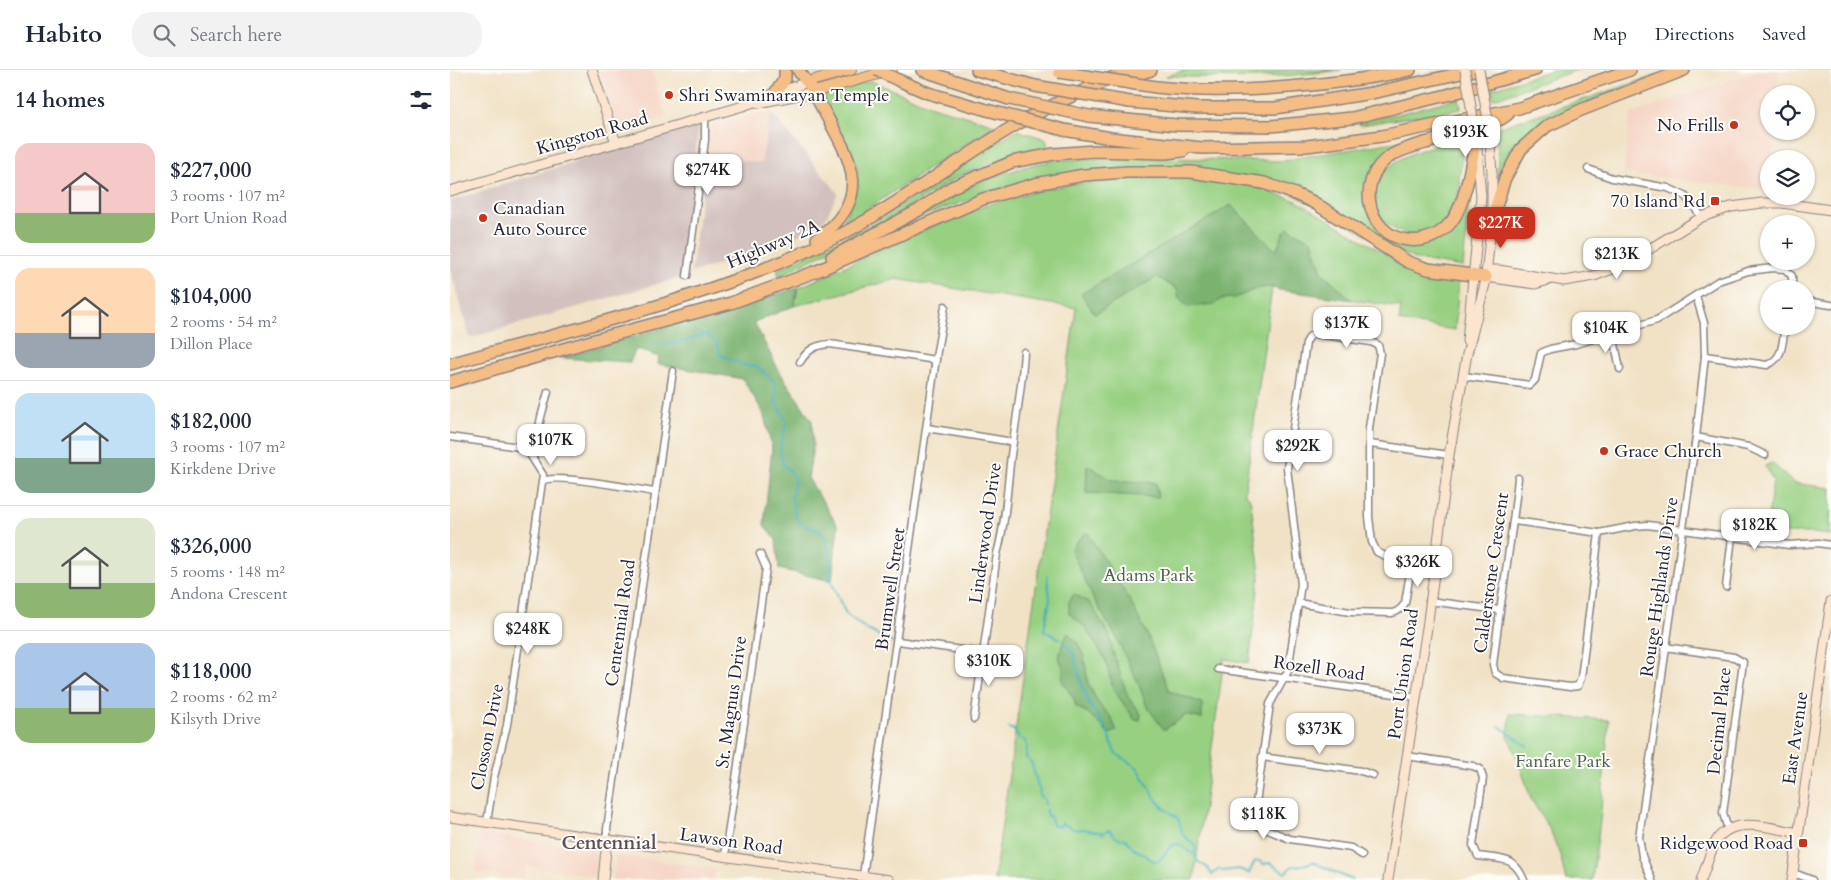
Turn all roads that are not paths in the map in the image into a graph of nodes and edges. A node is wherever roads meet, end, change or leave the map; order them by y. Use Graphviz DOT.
graph roads {
  1 [pos="592,70"];
  2 [pos="785,70"];
  3 [pos="798,70"];
  4 [pos="851,70"];
  5 [pos="877,70"];
  6 [pos="922,70"];
  7 [pos="978,70"];
  8 [pos="1129,70"];
  9 [pos="1151,70"];
  10 [pos="1410,70"];
  11 [pos="1465,70"];
  12 [pos="1475,70"];
  13 [pos="1479,70"];
  14 [pos="1535,70"];
  15 [pos="1630,70"];
  16 [pos="1684,70"];
  17 [pos="1055,71"];
  18 [pos="895,75"];
  19 [pos="807,82"];
  20 [pos="814,92"];
  21 [pos="1081,92"];
  22 [pos="775,93"];
  23 [pos="742,106"];
  24 [pos="1519,108"];
  25 [pos="705,116"];
  26 [pos="1476,137"];
  27 [pos="616,143"];
  28 [pos="1202,148"];
  29 [pos="1588,168"];
  30 [pos="450,192"];
  31 [pos="1831,210"];
  32 [pos="1702,217"];
  33 [pos="1492,219"];
  34 [pos="781,261"];
  35 [pos="687,276"];
  36 [pos="1473,276"];
  37 [pos="1486,277"];
  38 [pos="1792,280"];
  39 [pos="1696,296"];
  40 [pos="1815,302"];
  41 [pos="731,303"];
  42 [pos="1831,305"];
  43 [pos="945,306"];
  44 [pos="1613,334"];
  45 [pos="1784,335"];
  46 [pos="1024,352"];
  47 [pos="1467,354"];
  48 [pos="1705,356"];
  49 [pos="936,360"];
  50 [pos="800,362"];
  51 [pos="450,364"];
  52 [pos="1620,369"];
  53 [pos="673,371"];
  54 [pos="1463,376"];
  55 [pos="450,382"];
  56 [pos="548,392"];
  57 [pos="928,428"];
  58 [pos="450,437"];
  59 [pos="1696,437"];
  60 [pos="1013,442"];
  61 [pos="1370,444"];
  62 [pos="1449,455"];
  63 [pos="1765,455"];
  64 [pos="534,458"];
  65 [pos="1518,478"];
  66 [pos="543,481"];
  67 [pos="654,492"];
  68 [pos="1514,521"];
  69 [pos="1682,530"];
  70 [pos="1598,533"];
  71 [pos="1732,537"];
  72 [pos="1831,545"];
  73 [pos="760,554"];
  74 [pos="1726,587"];
  75 [pos="1831,601"];
  76 [pos="1429,602"];
  77 [pos="1298,603"];
  78 [pos="1500,610"];
  79 [pos="898,641"];
  80 [pos="1665,647"];
  81 [pos="983,653"];
  82 [pos="1218,669"];
  83 [pos="1284,678"];
  84 [pos="1416,697"];
  85 [pos="974,719"];
  86 [pos="1407,756"];
  87 [pos="1262,757"];
  88 [pos="1373,775"];
  89 [pos="450,817"];
  90 [pos="486,822"];
  91 [pos="1728,830"];
  92 [pos="1798,833"];
  93 [pos="607,840"];
  94 [pos="1362,854"];
  95 [pos="725,856"];
  96 [pos="863,876"];
  97 [pos="1792,877"];
  98 [pos="603,880"];
  99 [pos="889,880"];
  100 [pos="1388,880"];
  101 [pos="1524,880"];
  102 [pos="1652,880"];
  103 [pos="1702,880"];
  104 [pos="1812,880"];
  1 -- 27 [label="main road"];
  2 -- 22 [label="highway"];
  3 -- 19 [label="highway"];
  4 -- 19 [label="main road, Kingston Road"];
  5 -- 18 [label="highway, bridge"];
  6 -- 14 [label="highway, bridge"];
  7 -- 12 [label="highway, bridge"];
  8 -- 21 [label="highway"];
  9 -- 21 [label="highway"];
  10 -- 17 [label="highway, bridge"];
  11 -- 26 [label="main road, Port Union Road, bridge"];
  13 -- 33 [label="main road, Port Union Road, bridge"];
  15 -- 24 [label="highway"];
  16 -- 33 [label="highway"];
  18 -- 20 [label="main road, Kingston Road"];
  18 -- 28 [label="highway, bridge"];
  19 -- 20 [label="main road"];
  19 -- 22 [label="main road, Kingston Road"];
  20 -- 23 [label="main road, Kingston Road"];
  20 -- 34 [label="highway"];
  21 -- 34 [label="highway, Highway 2A"];
  22 -- 23 [label="main road, Kingston Road"];
  23 -- 25 [label="main road, Kingston Road"];
  24 -- 26 [label="highway"];
  24 -- 28 [label="highway"];
  25 -- 27 [label="main road, Kingston Road"];
  25 -- 35 [label="street"];
  26 -- 36 [label="main road, Port Union Road"];
  27 -- 30 [label="main road, Kingston Road"];
  28 -- 41 [label="highway"];
  29 -- 32 [label="street"];
  31 -- 32 [label="main road"];
  32 -- 37 [label="main road"];
  33 -- 37 [label="main road, Port Union Road"];
  34 -- 51 [label="highway, Highway 2A"];
  36 -- 37 [label="highway"];
  36 -- 41 [label="highway"];
  36 -- 47 [label="main road, Port Union Road"];
  37 -- 47 [label="main road, Port Union Road"];
  38 -- 39 [label="street"];
  39 -- 44 [label="street"];
  39 -- 48 [label="street, Rouge Highlands Drive"];
  40 -- 42 [label="street"];
  41 -- 55 [label="highway"];
  43 -- 49 [label="street, Brumwell Street"];
  44 -- 52 [label="street"];
  44 -- 54 [label="street"];
  45 -- 48 [label="street"];
  46 -- 60 [label="street, Linderwood Drive"];
  47 -- 54 [label="main road, Port Union Road"];
  48 -- 59 [label="street, Rouge Highlands Drive"];
  49 -- 50 [label="street"];
  49 -- 57 [label="street, Brumwell Street"];
  53 -- 67 [label="street, Centennial Road"];
  54 -- 62 [label="main road, Port Union Road"];
  56 -- 64 [label="street"];
  57 -- 60 [label="street"];
  57 -- 79 [label="street, Brumwell Street"];
  58 -- 64 [label="street"];
  59 -- 63 [label="street"];
  59 -- 69 [label="street, Rouge Highlands Drive"];
  60 -- 81 [label="street, Linderwood Drive"];
  61 -- 62 [label="street"];
  61 -- 77 [label="street"];
  61 -- 77 [label="street"];
  62 -- 76 [label="main road, Port Union Road"];
  64 -- 66 [label="street"];
  65 -- 68 [label="street, Calderstone Crescent"];
  66 -- 67 [label="street"];
  66 -- 90 [label="street, Closson Drive"];
  67 -- 93 [label="street, Centennial Road"];
  68 -- 70 [label="street"];
  68 -- 78 [label="street, Calderstone Crescent"];
  69 -- 70 [label="street"];
  69 -- 71 [label="street"];
  69 -- 80 [label="street, Rouge Highlands Drive"];
  70 -- 78 [label="street, Calderstone Crescent"];
  71 -- 72 [label="street"];
  71 -- 74 [label="street"];
  73 -- 95 [label="street, St. Magnus Drive"];
  75 -- 92 [label="main road, East Avenue"];
  76 -- 78 [label="street"];
  76 -- 84 [label="main road, Port Union Road"];
  77 -- 83 [label="street"];
  79 -- 81 [label="street"];
  79 -- 96 [label="street, Brumwell Street"];
  80 -- 91 [label="street, Decimal Place"];
  80 -- 102 [label="street, Rouge Highlands Drive"];
  81 -- 85 [label="street, Linderwood Drive"];
  82 -- 83 [label="street, Rozell Road"];
  83 -- 84 [label="street, Rozell Road"];
  83 -- 87 [label="street"];
  84 -- 86 [label="main road, Port Union Road"];
  86 -- 100 [label="main road, Port Union Road"];
  86 -- 101 [label="street"];
  87 -- 88 [label="street"];
  87 -- 94 [label="street"];
  89 -- 90 [label="main road, Lawson Road"];
  90 -- 93 [label="main road, Lawson Road"];
  91 -- 92 [label="main road"];
  91 -- 103 [label="main road"];
  92 -- 97 [label="main road, East Avenue"];
  93 -- 95 [label="main road, Lawson Road"];
  93 -- 98 [label="main road, Centennial Road"];
  95 -- 96 [label="main road, Lawson Road"];
  96 -- 99 [label="main road, Lawson Road"];
  97 -- 104 [label="street"];
}
